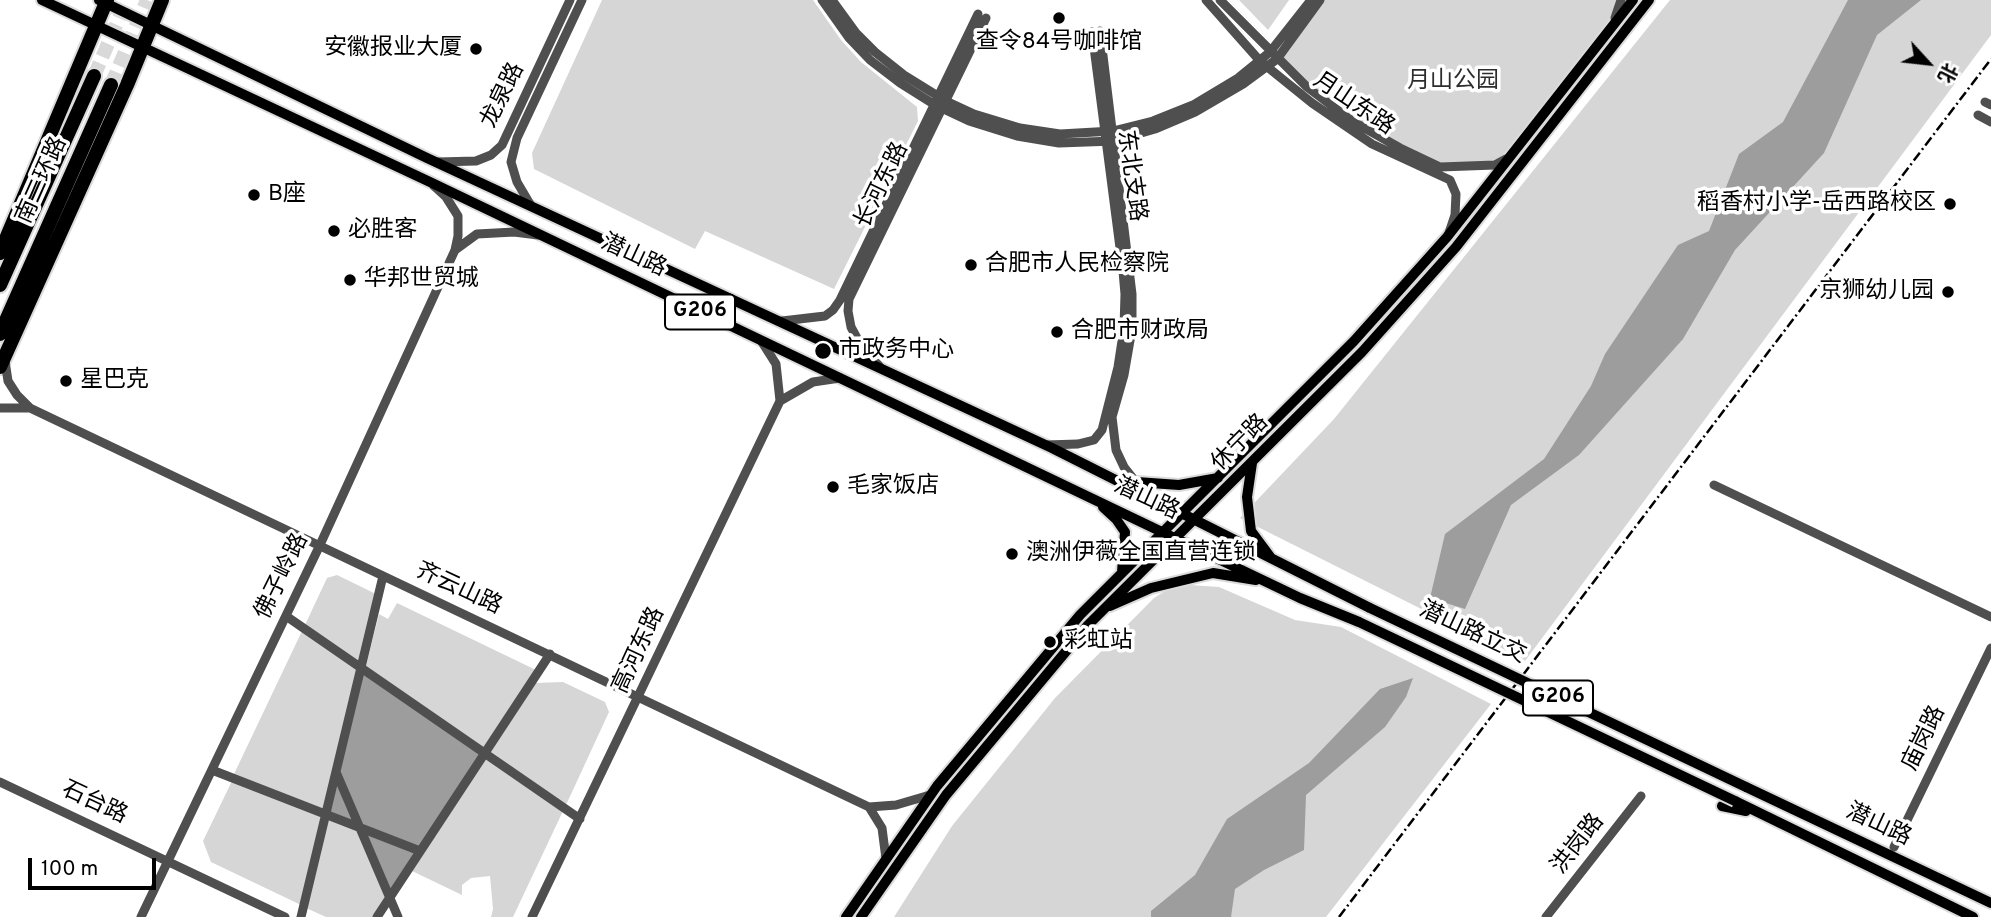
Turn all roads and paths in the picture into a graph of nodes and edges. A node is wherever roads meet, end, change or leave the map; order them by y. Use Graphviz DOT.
graph roads {
  1 [pos="42,0"];
  2 [pos="162,0"];
  3 [pos="169,0"];
  4 [pos="570,0"];
  5 [pos="582,0"];
  6 [pos="821,0"];
  7 [pos="832,0"];
  8 [pos="1206,0"];
  9 [pos="1220,0"];
  10 [pos="1311,0"];
  11 [pos="1320,0"];
  12 [pos="1621,0"];
  13 [pos="1633,0"];
  14 [pos="1650,0"];
  15 [pos="104,1"];
  16 [pos="982,16"];
  17 [pos="97,26"];
  18 [pos="153,26"];
  19 [pos="1611,29"];
  20 [pos="1096,32"];
  21 [pos="143,48"];
  22 [pos="1274,55"];
  23 [pos="1263,64"];
  24 [pos="94,76"];
  25 [pos="111,85"];
  26 [pos="940,103"];
  27 [pos="1978,115"];
  28 [pos="1991,122"];
  29 [pos="1109,136"];
  30 [pos="1514,155"];
  31 [pos="437,162"];
  32 [pos="430,182"];
  33 [pos="530,204"];
  34 [pos="538,235"];
  35 [pos="1447,237"];
  36 [pos="455,250"];
  37 [pos="0,253"];
  38 [pos="0,285"];
  39 [pos="781,321"];
  40 [pos="0,334"];
  41 [pos="762,342"];
  42 [pos="2,363"];
  43 [pos="881,369"];
  44 [pos="840,378"];
  45 [pos="780,401"];
  46 [pos="0,408"];
  47 [pos="30,408"];
  48 [pos="1046,445"];
  49 [pos="1252,463"];
  50 [pos="1218,478"];
  51 [pos="1117,480"];
  52 [pos="1136,482"];
  53 [pos="1714,485"];
  54 [pos="1093,498"];
  55 [pos="1182,513"];
  56 [pos="1194,519"];
  57 [pos="1163,531"];
  58 [pos="1175,537"];
  59 [pos="319,547"];
  60 [pos="1273,560"];
  61 [pos="1122,572"];
  62 [pos="383,576"];
  63 [pos="1265,581"];
  64 [pos="1370,608"];
  65 [pos="1104,609"];
  66 [pos="286,616"];
  67 [pos="1991,617"];
  68 [pos="1359,622"];
  69 [pos="1991,648"];
  70 [pos="550,654"];
  71 [pos="361,667"];
  72 [pos="640,697"];
  73 [pos="485,753"];
  74 [pos="212,770"];
  75 [pos="336,772"];
  76 [pos="0,782"];
  77 [pos="1746,788"];
  78 [pos="930,795"];
  79 [pos="1641,796"];
  80 [pos="1735,801"];
  81 [pos="1722,806"];
  82 [pos="869,807"];
  83 [pos="326,813"];
  84 [pos="1758,813"];
  85 [pos="580,819"];
  86 [pos="360,827"];
  87 [pos="1894,847"];
  88 [pos="421,851"];
  89 [pos="886,859"];
  90 [pos="168,860"];
  91 [pos="389,898"];
  92 [pos="1991,903"];
  93 [pos="141,917"];
  94 [pos="285,917"];
  95 [pos="300,917"];
  96 [pos="377,917"];
  97 [pos="398,917"];
  98 [pos="532,917"];
  99 [pos="846,917"];
  100 [pos="861,917"];
  101 [pos="1546,917"];
  102 [pos="1973,917"];
  1 -- 17 [label="main road, 潜山路 / G206"];
  2 -- 18 [label="highway"];
  3 -- 18 [label="main road"];
  4 -- 31 [label="street, 龙泉路"];
  5 -- 33 [label="street, 龙泉路"];
  6 -- 26 [label="street"];
  7 -- 26 [label="street"];
  8 -- 23 [label="street, 月山东路"];
  9 -- 22 [label="street, 月山东路"];
  10 -- 22 [label="street"];
  11 -- 22 [label="street"];
  12 -- 19 [label="street"];
  13 -- 19 [label="main road, 休宁路"];
  14 -- 49 [label="main road, 休宁路"];
  15 -- 17 [label="highway"];
  15 -- 18 [label="main road, 潜山路 / G206"];
  16 -- 26 [label="street, 长河东路"];
  17 -- 21 [label="main road, 潜山路 / G206"];
  17 -- 37 [label="highway"];
  18 -- 21 [label="highway"];
  18 -- 31 [label="main road, 潜山路 / G206"];
  19 -- 30 [label="main road, 休宁路"];
  20 -- 29 [label="street, 东北支路"];
  21 -- 32 [label="main road, 潜山路 / G206"];
  21 -- 42 [label="highway"];
  22 -- 23 [label="street"];
  22 -- 30 [label="street, 月山东路"];
  23 -- 29 [label="street"];
  23 -- 35 [label="street, 月山东路"];
  24 -- 38 [label="highway, 南二环路"];
  25 -- 40 [label="highway, 南二环路"];
  26 -- 29 [label="street"];
  26 -- 39 [label="street, 长河东路"];
  26 -- 43 [label="street, 长河东路"];
  27 -- 28 [label="street"];
  29 -- 48 [label="street, 东北支路"];
  29 -- 52 [label="street, 东北支路"];
  30 -- 35 [label="main road, 休宁路"];
  31 -- 33 [label="main road, 潜山路 / G206"];
  32 -- 34 [label="main road, 潜山路 / G206"];
  32 -- 36 [label="street"];
  33 -- 39 [label="main road, 潜山路 / G206"];
  34 -- 36 [label="street"];
  34 -- 41 [label="main road, 潜山路 / G206"];
  35 -- 50 [label="main road, 休宁路"];
  36 -- 59 [label="street, 佛子岭路"];
  39 -- 43 [label="main road, 潜山路 / G206"];
  41 -- 44 [label="main road, 潜山路 / G206"];
  41 -- 45 [label="street"];
  42 -- 47 [label="street"];
  43 -- 48 [label="main road, 潜山路 / G206"];
  44 -- 45 [label="street"];
  44 -- 54 [label="main road, 潜山路 / G206"];
  45 -- 72 [label="street, 高河东路"];
  46 -- 47 [label="street"];
  47 -- 59 [label="street, 齐云山路"];
  48 -- 51 [label="main road, 潜山路 / G206"];
  49 -- 56 [label="main road, 休宁路"];
  49 -- 60 [label="main road"];
  50 -- 52 [label="main road"];
  50 -- 55 [label="main road, 休宁路"];
  51 -- 52 [label="main road"];
  51 -- 55 [label="main road, 潜山路 / G206"];
  53 -- 67 [label="street"];
  54 -- 57 [label="main road, 潜山路 / G206"];
  54 -- 61 [label="main road"];
  55 -- 56 [label="main road, 潜山路 / G206"];
  55 -- 57 [label="main road, 休宁路"];
  56 -- 58 [label="main road, 休宁路"];
  56 -- 60 [label="main road, 潜山路 / G206"];
  57 -- 58 [label="main road, 潜山路 / G206"];
  57 -- 61 [label="main road, 休宁路"];
  58 -- 63 [label="main road, 潜山路 / G206"];
  58 -- 65 [label="main road, 休宁路"];
  59 -- 62 [label="street, 齐云山路"];
  59 -- 66 [label="street, 佛子岭路"];
  60 -- 64 [label="main road, 潜山路 / G206"];
  61 -- 78 [label="main road, 休宁路"];
  62 -- 70 [label="street, 齐云山路"];
  62 -- 71 [label="street"];
  63 -- 65 [label="main road"];
  63 -- 68 [label="main road, 潜山路 / G206"];
  64 -- 77 [label="main road, 潜山路立交 / G206, bridge"];
  65 -- 100 [label="main road, 休宁路"];
  66 -- 71 [label="street"];
  66 -- 74 [label="street, 佛子岭路"];
  68 -- 80 [label="main road, 潜山路立交 / G206, bridge"];
  69 -- 87 [label="street, 庙岗路"];
  70 -- 72 [label="street, 齐云山路"];
  70 -- 73 [label="street"];
  71 -- 73 [label="street"];
  71 -- 75 [label="street"];
  72 -- 82 [label="street, 齐云山路"];
  72 -- 85 [label="street, 高河东路"];
  73 -- 85 [label="street"];
  73 -- 88 [label="street"];
  74 -- 83 [label="street"];
  74 -- 90 [label="street, 佛子岭路"];
  75 -- 83 [label="street"];
  75 -- 86 [label="street"];
  76 -- 90 [label="street, 石台路"];
  77 -- 92 [label="main road, 潜山路 / G206"];
  78 -- 82 [label="street"];
  78 -- 89 [label="main road, 休宁路"];
  79 -- 101 [label="street, 洪岗路"];
  80 -- 84 [label="main road, 潜山路 / G206"];
  81 -- 84 [label="main road"];
  82 -- 89 [label="street"];
  83 -- 86 [label="street"];
  83 -- 95 [label="street"];
  84 -- 102 [label="main road, 潜山路 / G206"];
  85 -- 98 [label="street, 高河东路"];
  86 -- 88 [label="street"];
  86 -- 91 [label="street"];
  88 -- 91 [label="street"];
  89 -- 99 [label="main road, 休宁路"];
  90 -- 93 [label="street, 佛子岭路"];
  90 -- 94 [label="street, 石台路"];
  91 -- 96 [label="street"];
  91 -- 97 [label="street"];
}
